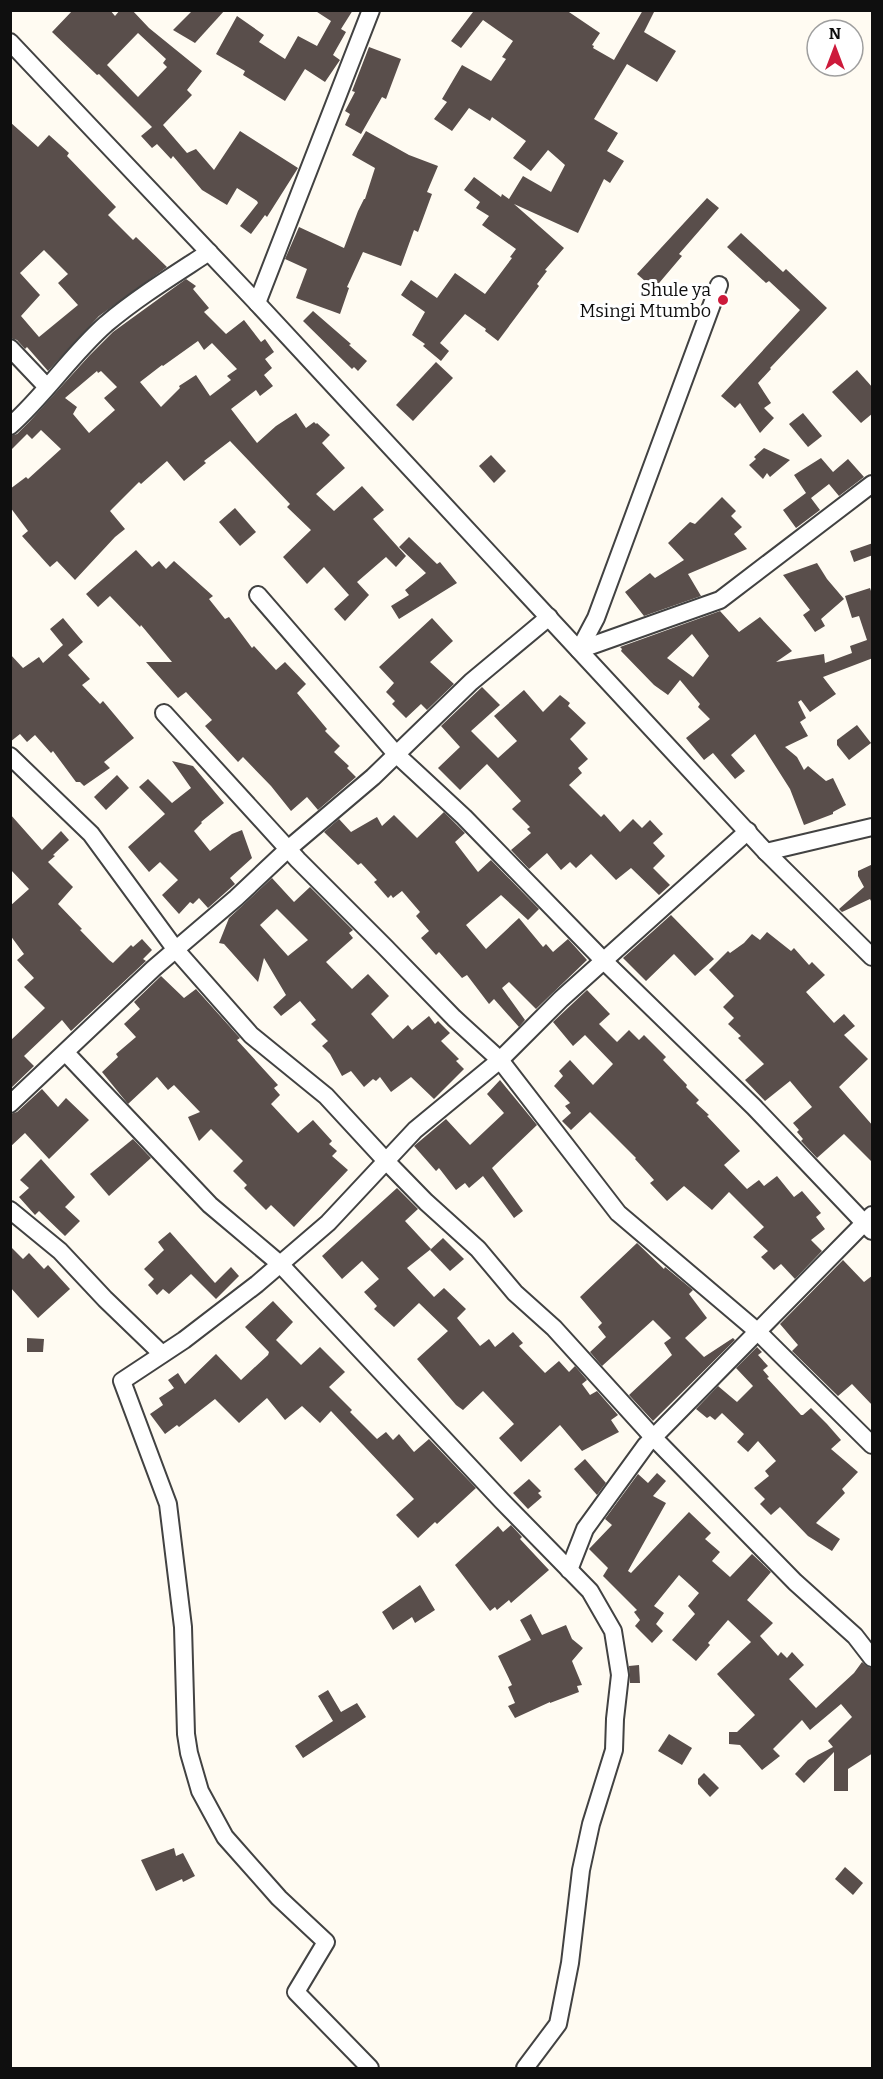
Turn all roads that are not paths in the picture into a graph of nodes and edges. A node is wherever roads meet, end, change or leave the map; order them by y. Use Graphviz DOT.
graph roads {
  1 [pos="371,10"];
  2 [pos="10,42"];
  3 [pos="209,252"];
  4 [pos="719,285"];
  5 [pos="257,303"];
  6 [pos="10,348"];
  7 [pos="46,387"];
  8 [pos="10,426"];
  9 [pos="873,484"];
  10 [pos="258,596"];
  11 [pos="549,617"];
  12 [pos="579,650"];
  13 [pos="164,713"];
  14 [pos="396,754"];
  15 [pos="10,756"];
  16 [pos="873,827"];
  17 [pos="748,831"];
  18 [pos="288,849"];
  19 [pos="766,852"];
  20 [pos="176,950"];
  21 [pos="873,957"];
  22 [pos="604,961"];
  23 [pos="66,1053"];
  24 [pos="500,1060"];
  25 [pos="10,1104"];
  26 [pos="386,1161"];
  27 [pos="10,1210"];
  28 [pos="870,1223"];
  29 [pos="280,1264"];
  30 [pos="757,1331"];
  31 [pos="162,1354"];
  32 [pos="653,1437"];
  33 [pos="873,1445"];
  34 [pos="570,1570"];
  35 [pos="873,1658"];
  36 [pos="370,2068"];
  37 [pos="525,2068"];
  1 -- 5 [label="street"];
  2 -- 3 [label="street"];
  3 -- 5 [label="street"];
  3 -- 7 [label="street"];
  4 -- 12 [label="street"];
  5 -- 11 [label="street"];
  6 -- 7 [label="street"];
  7 -- 8 [label="street"];
  9 -- 12 [label="street"];
  10 -- 14 [label="street"];
  11 -- 12 [label="street"];
  11 -- 14 [label="street"];
  12 -- 17 [label="street"];
  13 -- 18 [label="street"];
  14 -- 18 [label="street"];
  14 -- 22 [label="street"];
  15 -- 20 [label="street"];
  16 -- 19 [label="street"];
  17 -- 19 [label="street"];
  17 -- 22 [label="street"];
  18 -- 20 [label="street"];
  18 -- 24 [label="street"];
  19 -- 21 [label="street"];
  20 -- 23 [label="street"];
  20 -- 26 [label="street"];
  22 -- 24 [label="street"];
  22 -- 28 [label="street"];
  23 -- 25 [label="street"];
  23 -- 29 [label="street"];
  24 -- 26 [label="street"];
  24 -- 30 [label="street"];
  26 -- 29 [label="street"];
  26 -- 32 [label="street"];
  27 -- 31 [label="street"];
  28 -- 30 [label="street"];
  29 -- 31 [label="street"];
  29 -- 34 [label="street"];
  30 -- 32 [label="street"];
  30 -- 33 [label="street"];
  31 -- 36 [label="street"];
  32 -- 34 [label="street"];
  32 -- 35 [label="street"];
  34 -- 37 [label="street"];
}
